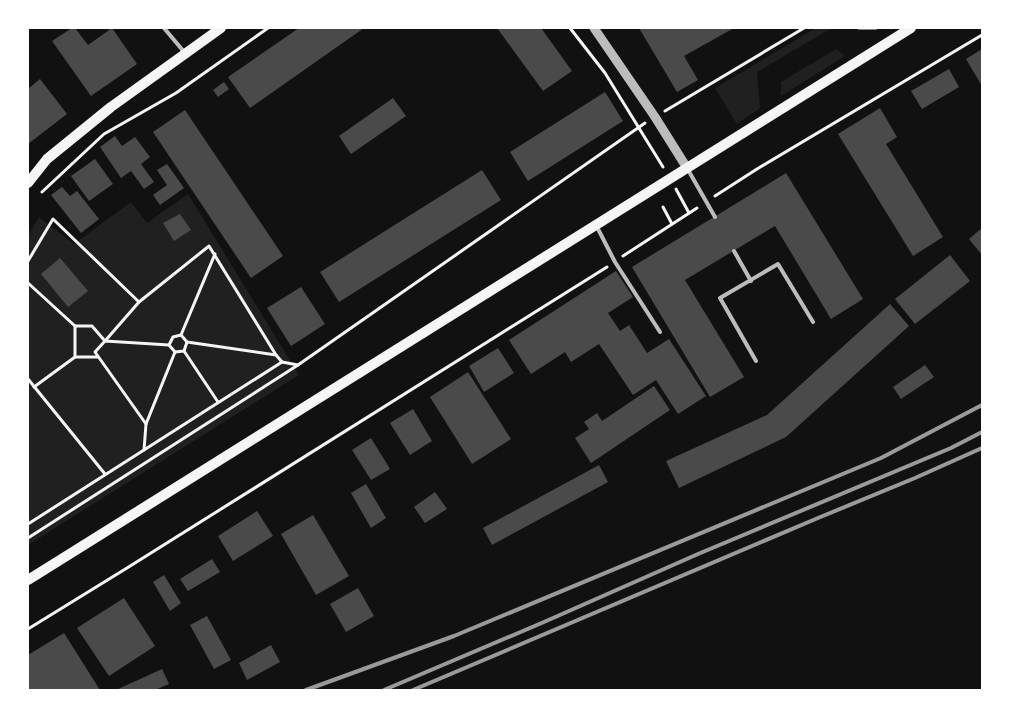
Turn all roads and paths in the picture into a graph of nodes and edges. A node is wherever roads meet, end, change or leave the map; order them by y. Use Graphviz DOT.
graph roads {
  1 [pos="164,28"];
  2 [pos="221,28"];
  3 [pos="268,28"];
  4 [pos="570,28"];
  5 [pos="594,28"];
  6 [pos="804,28"];
  7 [pos="859,28"];
  8 [pos="876,28"];
  9 [pos="910,28"];
  10 [pos="982,36"];
  11 [pos="185,53"];
  12 [pos="655,118"];
  13 [pos="638,127"];
  14 [pos="687,168"];
  15 [pos="670,178"];
  16 [pos="28,183"];
  17 [pos="42,192"];
  18 [pos="706,202"];
  19 [pos="663,207"];
  20 [pos="689,213"];
  21 [pos="715,217"];
  22 [pos="595,224"];
  23 [pos="672,224"];
  24 [pos="734,251"];
  25 [pos="215,254"];
  26 [pos="28,260"];
  27 [pos="615,262"];
  28 [pos="751,281"];
  29 [pos="28,283"];
  30 [pos="139,302"];
  31 [pos="814,322"];
  32 [pos="75,326"];
  33 [pos="660,332"];
  34 [pos="182,335"];
  35 [pos="105,341"];
  36 [pos="187,342"];
  37 [pos="170,345"];
  38 [pos="184,351"];
  39 [pos="175,352"];
  40 [pos="276,355"];
  41 [pos="75,357"];
  42 [pos="99,358"];
  43 [pos="756,360"];
  44 [pos="282,362"];
  45 [pos="298,365"];
  46 [pos="28,380"];
  47 [pos="34,387"];
  48 [pos="218,402"];
  49 [pos="146,424"];
  50 [pos="144,450"];
  51 [pos="105,474"];
  52 [pos="28,524"];
  53 [pos="28,538"];
  54 [pos="28,580"];
  55 [pos="28,629"];
  1 -- 11 [label="lane"];
  2 -- 11 [label="main road"];
  3 -- 17 [label="path"];
  4 -- 13 [label="path"];
  5 -- 12 [label="street"];
  6 -- 12 [label="path"];
  7 -- 8 [label="path"];
  9 -- 14 [label="main road"];
  10 -- 18 [label="path"];
  11 -- 16 [label="main road"];
  12 -- 13 [label="path"];
  12 -- 14 [label="street"];
  13 -- 15 [label="path"];
  13 -- 45 [label="path"];
  14 -- 15 [label="main road"];
  14 -- 18 [label="lane"];
  15 -- 20 [label="path"];
  15 -- 22 [label="main road"];
  18 -- 20 [label="path"];
  18 -- 21 [label="lane"];
  19 -- 23 [label="path"];
  20 -- 23 [label="path"];
  22 -- 27 [label="lane"];
  22 -- 54 [label="main road"];
  23 -- 27 [label="path"];
  24 -- 28 [label="lane"];
  25 -- 30 [label="path"];
  25 -- 34 [label="path"];
  25 -- 40 [label="path"];
  26 -- 30 [label="path"];
  27 -- 33 [label="lane"];
  27 -- 55 [label="path"];
  28 -- 31 [label="lane"];
  28 -- 43 [label="lane"];
  29 -- 32 [label="path"];
  30 -- 35 [label="path"];
  32 -- 35 [label="path"];
  32 -- 41 [label="path"];
  34 -- 36 [label="path"];
  34 -- 37 [label="path"];
  35 -- 37 [label="path"];
  35 -- 42 [label="path"];
  36 -- 38 [label="path"];
  36 -- 40 [label="path"];
  37 -- 39 [label="path"];
  38 -- 39 [label="path"];
  38 -- 48 [label="path"];
  39 -- 49 [label="path"];
  40 -- 44 [label="path"];
  41 -- 42 [label="path"];
  41 -- 47 [label="path"];
  42 -- 49 [label="path"];
  44 -- 45 [label="path"];
  44 -- 48 [label="path"];
  45 -- 53 [label="path"];
  46 -- 47 [label="path"];
  47 -- 51 [label="path"];
  48 -- 50 [label="path"];
  49 -- 50 [label="path"];
  50 -- 51 [label="path"];
  51 -- 52 [label="path"];
}
